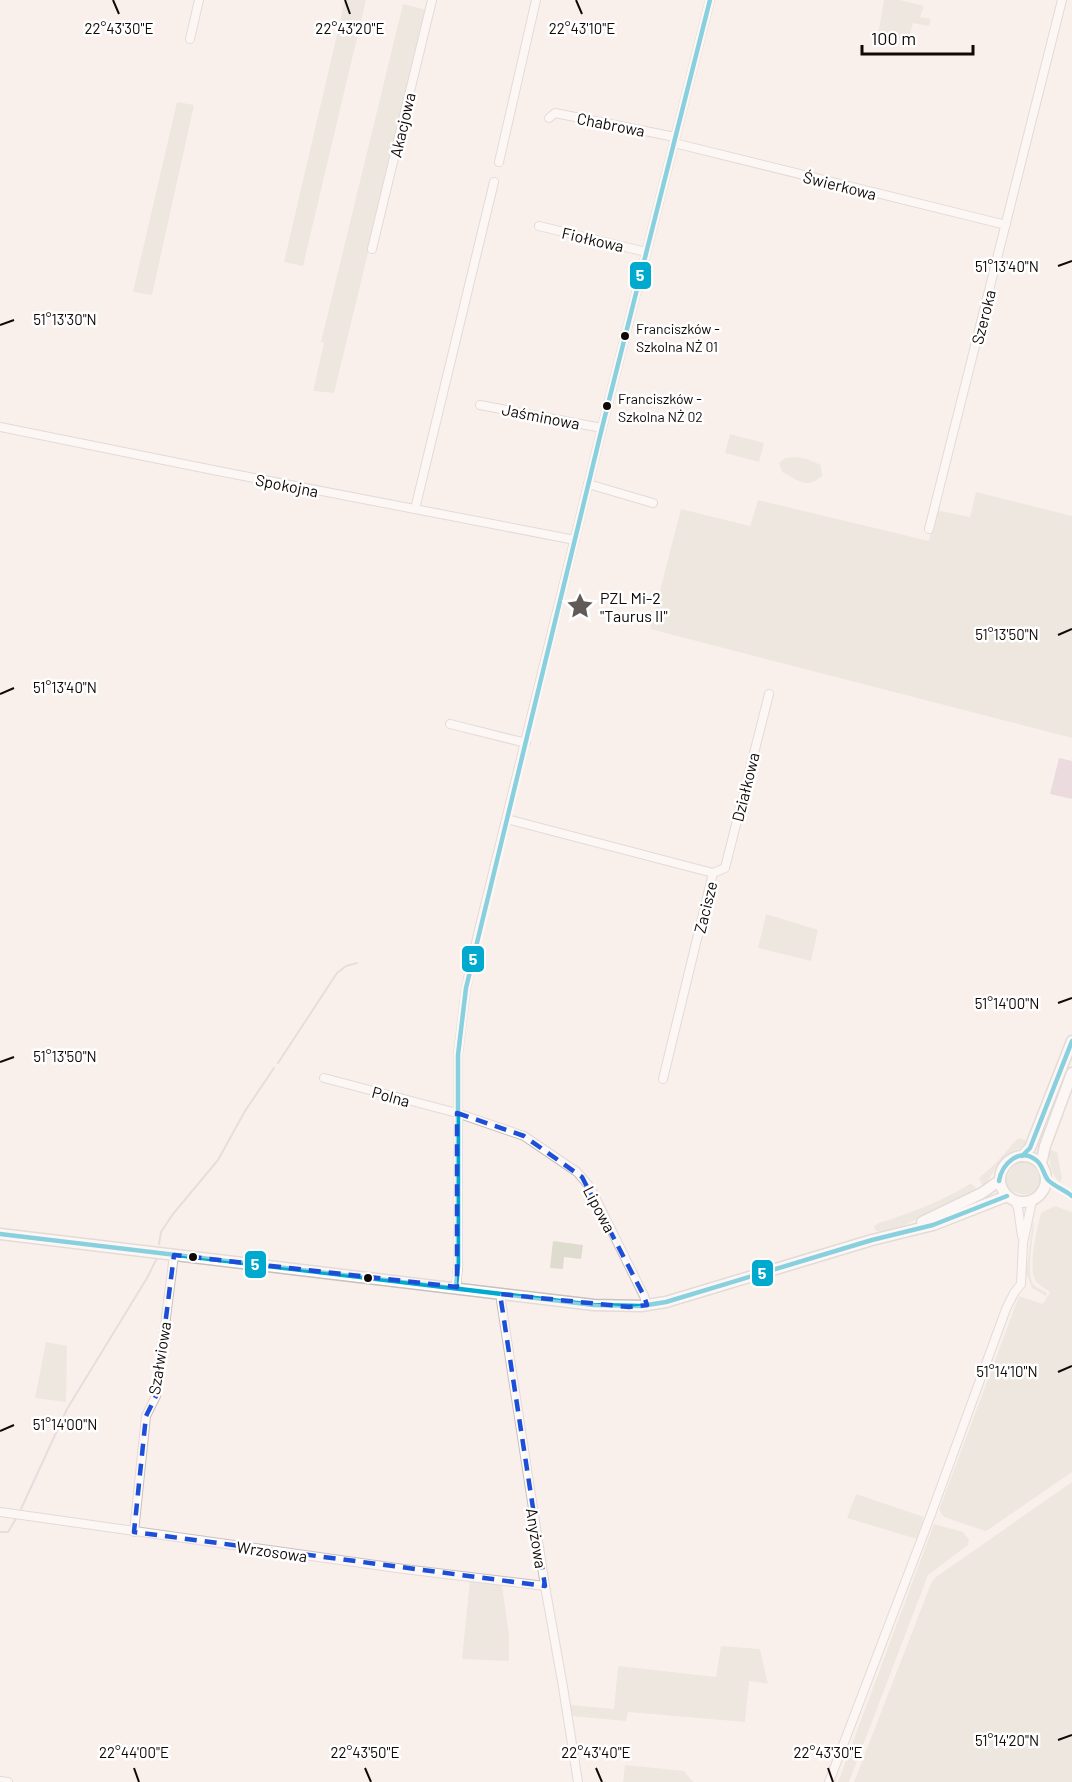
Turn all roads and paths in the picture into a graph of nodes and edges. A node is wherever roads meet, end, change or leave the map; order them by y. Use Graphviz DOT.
graph roads {
  1 [pos="199,0"];
  2 [pos="432,0"];
  3 [pos="536,0"];
  4 [pos="710,0"];
  5 [pos="1062,0"];
  6 [pos="190,39"];
  7 [pos="549,118"];
  8 [pos="674,140"];
  9 [pos="499,162"];
  10 [pos="494,182"];
  11 [pos="1006,225"];
  12 [pos="539,226"];
  13 [pos="372,249"];
  14 [pos="646,252"];
  15 [pos="480,405"];
  16 [pos="0,427"];
  17 [pos="602,428"];
  18 [pos="588,484"];
  19 [pos="653,503"];
  20 [pos="414,509"];
  21 [pos="929,529"];
  22 [pos="575,540"];
  23 [pos="769,694"];
  24 [pos="450,724"];
  25 [pos="526,743"];
  26 [pos="507,819"];
  27 [pos="713,873"];
  28 [pos="1072,1041"];
  29 [pos="1072,1073"];
  30 [pos="324,1078"];
  31 [pos="663,1079"];
  32 [pos="457,1113"];
  33 [pos="1022,1156"];
  34 [pos="1041,1164"];
  35 [pos="999,1181"];
  36 [pos="1011,1199"];
  37 [pos="1032,1201"];
  38 [pos="906,1230"];
  39 [pos="0,1234"];
  40 [pos="1023,1243"];
  41 [pos="174,1255"];
  42 [pos="456,1287"];
  43 [pos="501,1294"];
  44 [pos="647,1305"];
  45 [pos="0,1512"];
  46 [pos="134,1532"];
  47 [pos="545,1586"];
  48 [pos="0,1781"];
  49 [pos="8,1782"];
  50 [pos="578,1782"];
  51 [pos="829,1782"];
  1 -- 6 [label="street"];
  2 -- 13 [label="street, Akacjowa"];
  3 -- 9 [label="street"];
  4 -- 8 [label="street"];
  5 -- 11 [label="street, Szeroka"];
  7 -- 8 [label="street, Chabrowa"];
  8 -- 11 [label="street, Świerkowa"];
  8 -- 14 [label="street"];
  10 -- 20 [label="street"];
  11 -- 21 [label="street, Szeroka"];
  12 -- 14 [label="street, Fiołkowa"];
  14 -- 17 [label="street"];
  15 -- 17 [label="street, Jaśminowa"];
  16 -- 20 [label="street, Spokojna"];
  17 -- 18 [label="street"];
  18 -- 19 [label="street"];
  18 -- 22 [label="street"];
  20 -- 22 [label="street, Spokojna"];
  22 -- 25 [label="street"];
  23 -- 27 [label="street, Działkowa"];
  24 -- 25 [label="street"];
  25 -- 26 [label="street"];
  26 -- 27 [label="street, Zacisze"];
  26 -- 32 [label="street"];
  27 -- 31 [label="street, Zacisze"];
  28 -- 33 [label="main road"];
  29 -- 34 [label="main road"];
  30 -- 32 [label="street, Polna"];
  32 -- 42 [label="street"];
  32 -- 44 [label="street, Lipowa"];
  33 -- 34 [label="main road"];
  33 -- 35 [label="main road"];
  34 -- 37 [label="main road"];
  35 -- 36 [label="main road"];
  35 -- 38 [label="main road"];
  36 -- 37 [label="main road"];
  36 -- 38 [label="main road"];
  36 -- 40 [label="street"];
  37 -- 40 [label="street"];
  38 -- 44 [label="main road"];
  39 -- 41 [label="main road"];
  40 -- 51 [label="street"];
  41 -- 42 [label="main road"];
  41 -- 46 [label="street, Szałwiowa"];
  42 -- 43 [label="main road"];
  43 -- 44 [label="main road"];
  43 -- 47 [label="street, Anyżowa"];
  45 -- 46 [label="street, Wrzosowa"];
  46 -- 47 [label="street, Wrzosowa"];
  47 -- 50 [label="street, Anyżowa"];
  48 -- 49 [label="street"];
}
